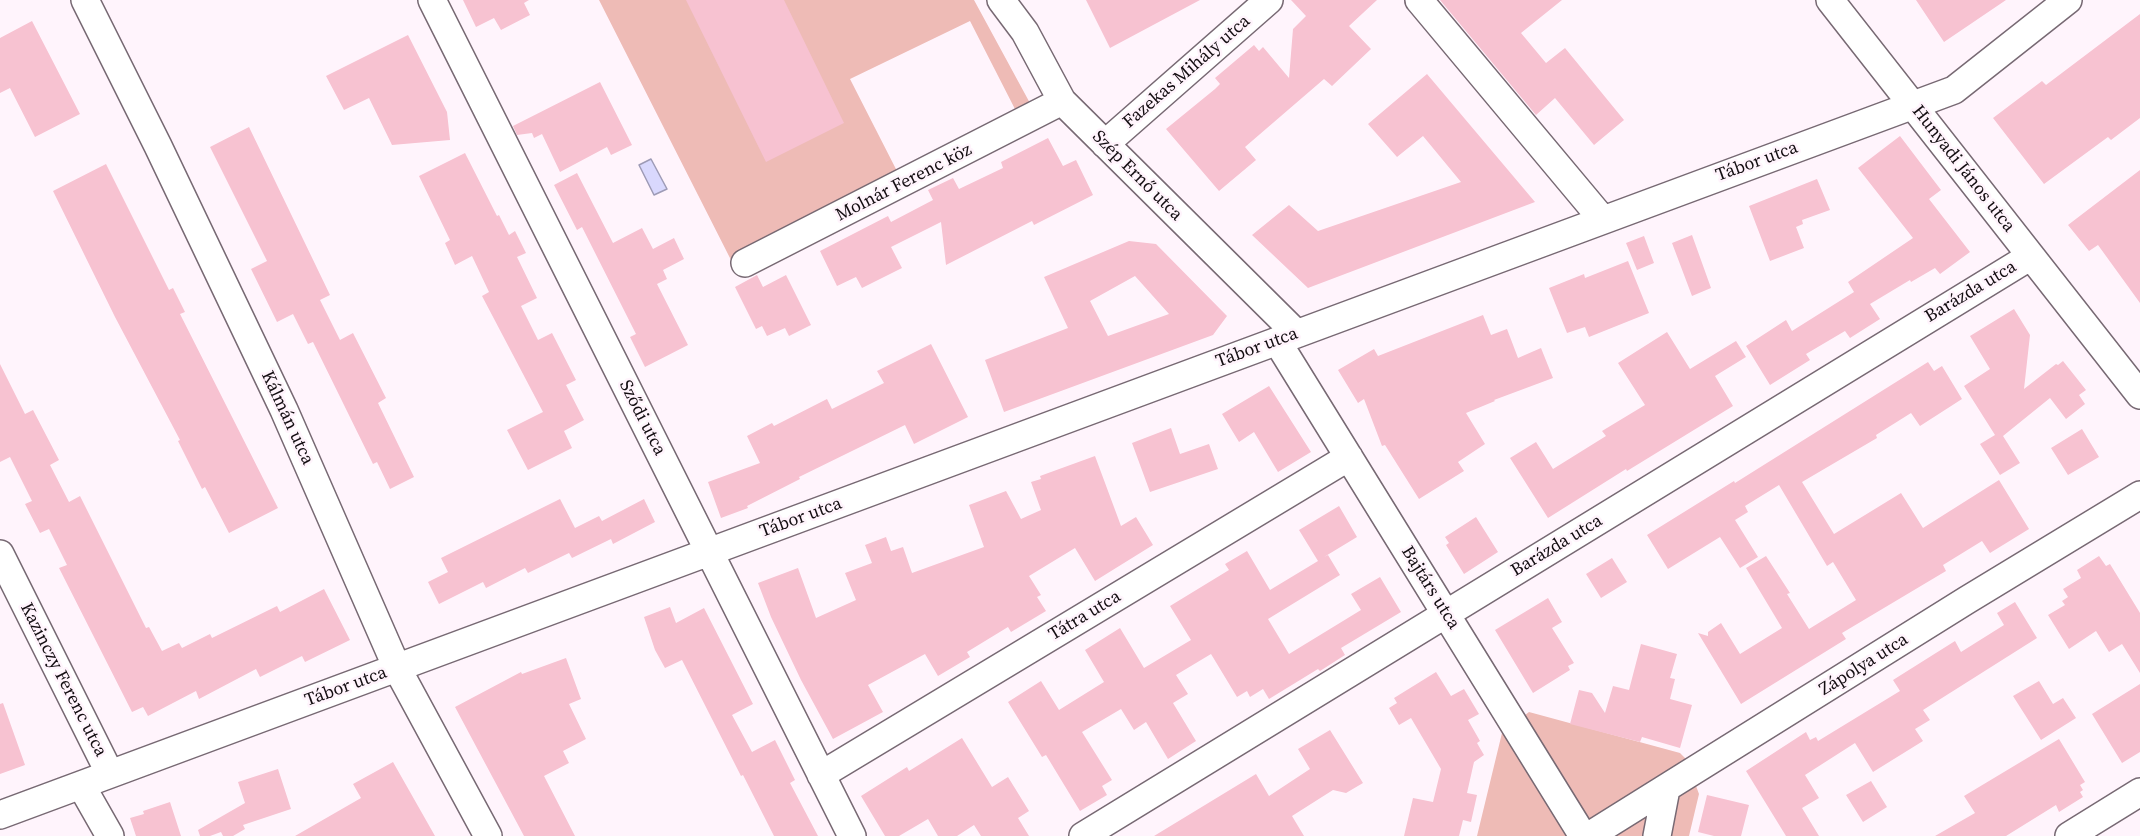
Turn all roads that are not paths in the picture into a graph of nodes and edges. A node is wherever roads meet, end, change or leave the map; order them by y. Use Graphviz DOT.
graph roads {
  1 [pos="85,0"];
  2 [pos="432,0"];
  3 [pos="1001,0"];
  4 [pos="1269,0"];
  5 [pos="1419,0"];
  6 [pos="1830,0"];
  7 [pos="2068,0"];
  8 [pos="1062,102"];
  9 [pos="1912,105"];
  10 [pos="1104,144"];
  11 [pos="1603,220"];
  12 [pos="2031,256"];
  13 [pos="745,264"];
  14 [pos="1287,337"];
  15 [pos="2140,394"];
  16 [pos="1349,457"];
  17 [pos="2140,495"];
  18 [pos="709,552"];
  19 [pos="0,554"];
  20 [pos="1446,614"];
  21 [pos="398,668"];
  22 [pos="110,774"];
  23 [pos="821,775"];
  24 [pos="81,785"];
  25 [pos="1666,789"];
  26 [pos="2140,792"];
  27 [pos="0,815"];
  28 [pos="110,836"];
  29 [pos="488,836"];
  30 [pos="852,836"];
  31 [pos="1083,836"];
  32 [pos="1583,836"];
  33 [pos="1589,836"];
  34 [pos="1657,836"];
  35 [pos="2069,836"];
  1 -- 21 [label="street, Kálmán utca"];
  2 -- 18 [label="street, Sződi utca"];
  3 -- 8 [label="street, Szép Ernő utca"];
  4 -- 10 [label="street, Fazekas Mihály utca"];
  5 -- 11 [label="street"];
  6 -- 9 [label="street, Hunyadi János utca"];
  7 -- 9 [label="street, Tábor utca"];
  8 -- 10 [label="street, Szép Ernő utca"];
  8 -- 13 [label="street, Molnár Ferenc köz"];
  9 -- 11 [label="street, Tábor utca"];
  9 -- 12 [label="street, Hunyadi János utca"];
  10 -- 14 [label="street, Szép Ernő utca"];
  11 -- 14 [label="street, Tábor utca"];
  12 -- 15 [label="street, Hunyadi János utca"];
  12 -- 20 [label="street, Barázda utca"];
  14 -- 16 [label="street, Bajtárs utca"];
  14 -- 18 [label="street, Tábor utca"];
  16 -- 20 [label="street, Bajtárs utca"];
  16 -- 23 [label="street, Tátra utca"];
  17 -- 25 [label="street, Zápolya utca"];
  18 -- 21 [label="street, Tábor utca"];
  18 -- 23 [label="street, Sződi utca"];
  19 -- 22 [label="street, Kazinczy Ferenc utca"];
  20 -- 31 [label="street, Barázda utca"];
  20 -- 32 [label="street, Bajtárs utca"];
  21 -- 22 [label="street, Tábor utca"];
  21 -- 29 [label="street, Kálmán utca"];
  22 -- 24 [label="street, Tábor utca"];
  23 -- 30 [label="street, Sződi utca"];
  24 -- 27 [label="street, Tábor utca"];
  24 -- 28 [label="street"];
  25 -- 33 [label="street, Zápolya utca"];
  25 -- 34 [label="street"];
  26 -- 35 [label="street"];
}
